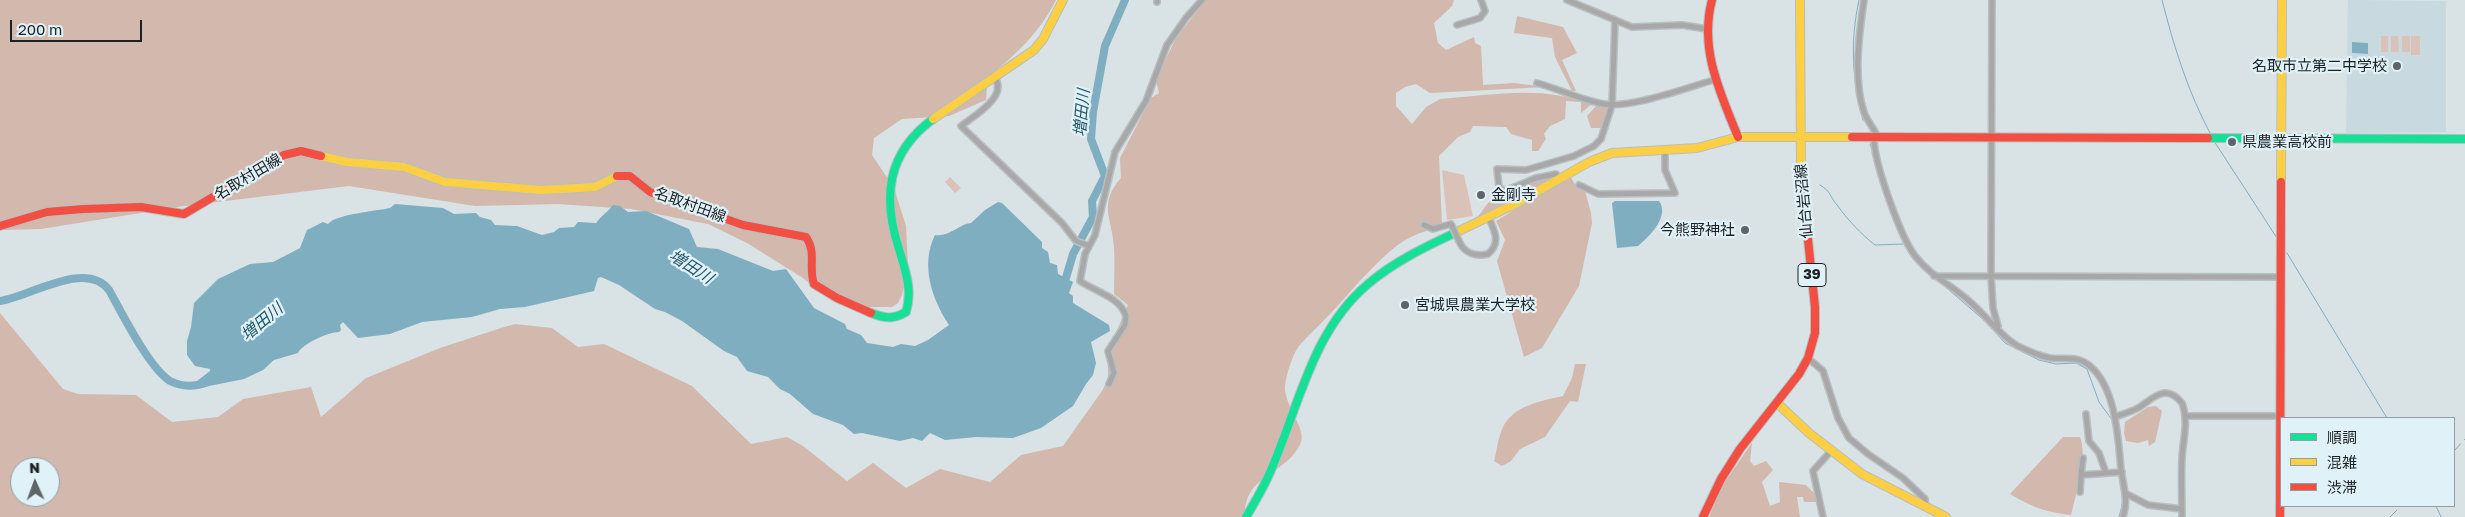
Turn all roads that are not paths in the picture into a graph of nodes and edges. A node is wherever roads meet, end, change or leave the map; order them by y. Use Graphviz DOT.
graph roads {
  1 [pos="1063,0"];
  2 [pos="1202,0"];
  3 [pos="1481,0"];
  4 [pos="1567,0"];
  5 [pos="1712,0"];
  6 [pos="1800,0"];
  7 [pos="1864,0"];
  8 [pos="1992,0"];
  9 [pos="2282,0"];
  10 [pos="1614,22"];
  11 [pos="1457,25"];
  12 [pos="1707,29"];
  13 [pos="993,76"];
  14 [pos="1717,79"];
  15 [pos="1537,83"];
  16 [pos="1612,105"];
  17 [pos="1800,136"];
  18 [pos="1876,136"];
  19 [pos="1738,137"];
  20 [pos="1992,137"];
  21 [pos="2281,139"];
  22 [pos="2465,139"];
  23 [pos="1665,150"];
  24 [pos="1560,179"];
  25 [pos="1579,185"];
  26 [pos="1489,218"];
  27 [pos="1424,225"];
  28 [pos="0,226"];
  29 [pos="1086,245"];
  30 [pos="1992,275"];
  31 [pos="1934,276"];
  32 [pos="2281,277"];
  33 [pos="1999,329"];
  34 [pos="1808,358"];
  35 [pos="1109,384"];
  36 [pos="1777,402"];
  37 [pos="2086,414"];
  38 [pos="2185,416"];
  39 [pos="2280,416"];
  40 [pos="2115,417"];
  41 [pos="1831,451"];
  42 [pos="2083,458"];
  43 [pos="2122,472"];
  44 [pos="2106,473"];
  45 [pos="2081,475"];
  46 [pos="2080,492"];
  47 [pos="2125,493"];
  48 [pos="1926,507"];
  49 [pos="2182,509"];
  50 [pos="1246,517"];
  51 [pos="1703,517"];
  52 [pos="1823,517"];
  53 [pos="1946,517"];
  54 [pos="2122,517"];
  55 [pos="2182,517"];
  56 [pos="2280,517"];
  1 -- 13 [label="street, 名取村田線"];
  2 -- 29 [label="street"];
  3 -- 11 [label="street"];
  4 -- 10 [label="street"];
  5 -- 12 [label="street"];
  6 -- 17 [label="street, 仙台岩沼線 / 39"];
  7 -- 18 [label="street"];
  8 -- 20 [label="street"];
  9 -- 21 [label="street"];
  10 -- 12 [label="street"];
  10 -- 16 [label="street"];
  12 -- 14 [label="street"];
  13 -- 28 [label="street, 名取村田線"];
  13 -- 29 [label="street"];
  14 -- 16 [label="street"];
  14 -- 19 [label="street"];
  15 -- 16 [label="street"];
  16 -- 24 [label="street"];
  17 -- 18 [label="street"];
  17 -- 19 [label="street"];
  17 -- 34 [label="street, 仙台岩沼線 / 39"];
  18 -- 20 [label="street"];
  18 -- 31 [label="street"];
  19 -- 23 [label="street"];
  20 -- 21 [label="street"];
  20 -- 30 [label="street"];
  21 -- 22 [label="street"];
  21 -- 32 [label="street"];
  23 -- 24 [label="street"];
  23 -- 25 [label="street"];
  24 -- 26 [label="street"];
  26 -- 27 [label="street, bridge"];
  26 -- 50 [label="street"];
  29 -- 35 [label="street"];
  30 -- 31 [label="street"];
  30 -- 32 [label="street"];
  30 -- 33 [label="street"];
  31 -- 33 [label="street"];
  32 -- 39 [label="street"];
  33 -- 40 [label="street"];
  34 -- 36 [label="street, 仙台岩沼線 / 39"];
  34 -- 48 [label="street"];
  36 -- 41 [label="street"];
  36 -- 51 [label="street, 仙台岩沼線 / 39"];
  37 -- 44 [label="street"];
  38 -- 39 [label="street"];
  38 -- 40 [label="street"];
  38 -- 49 [label="street"];
  39 -- 56 [label="street"];
  40 -- 43 [label="street"];
  41 -- 48 [label="street"];
  41 -- 52 [label="street"];
  42 -- 45 [label="street"];
  43 -- 44 [label="street"];
  43 -- 47 [label="street"];
  44 -- 45 [label="street"];
  45 -- 46 [label="street"];
  47 -- 49 [label="street"];
  47 -- 54 [label="street"];
  48 -- 53 [label="street"];
  49 -- 55 [label="street"];
}
